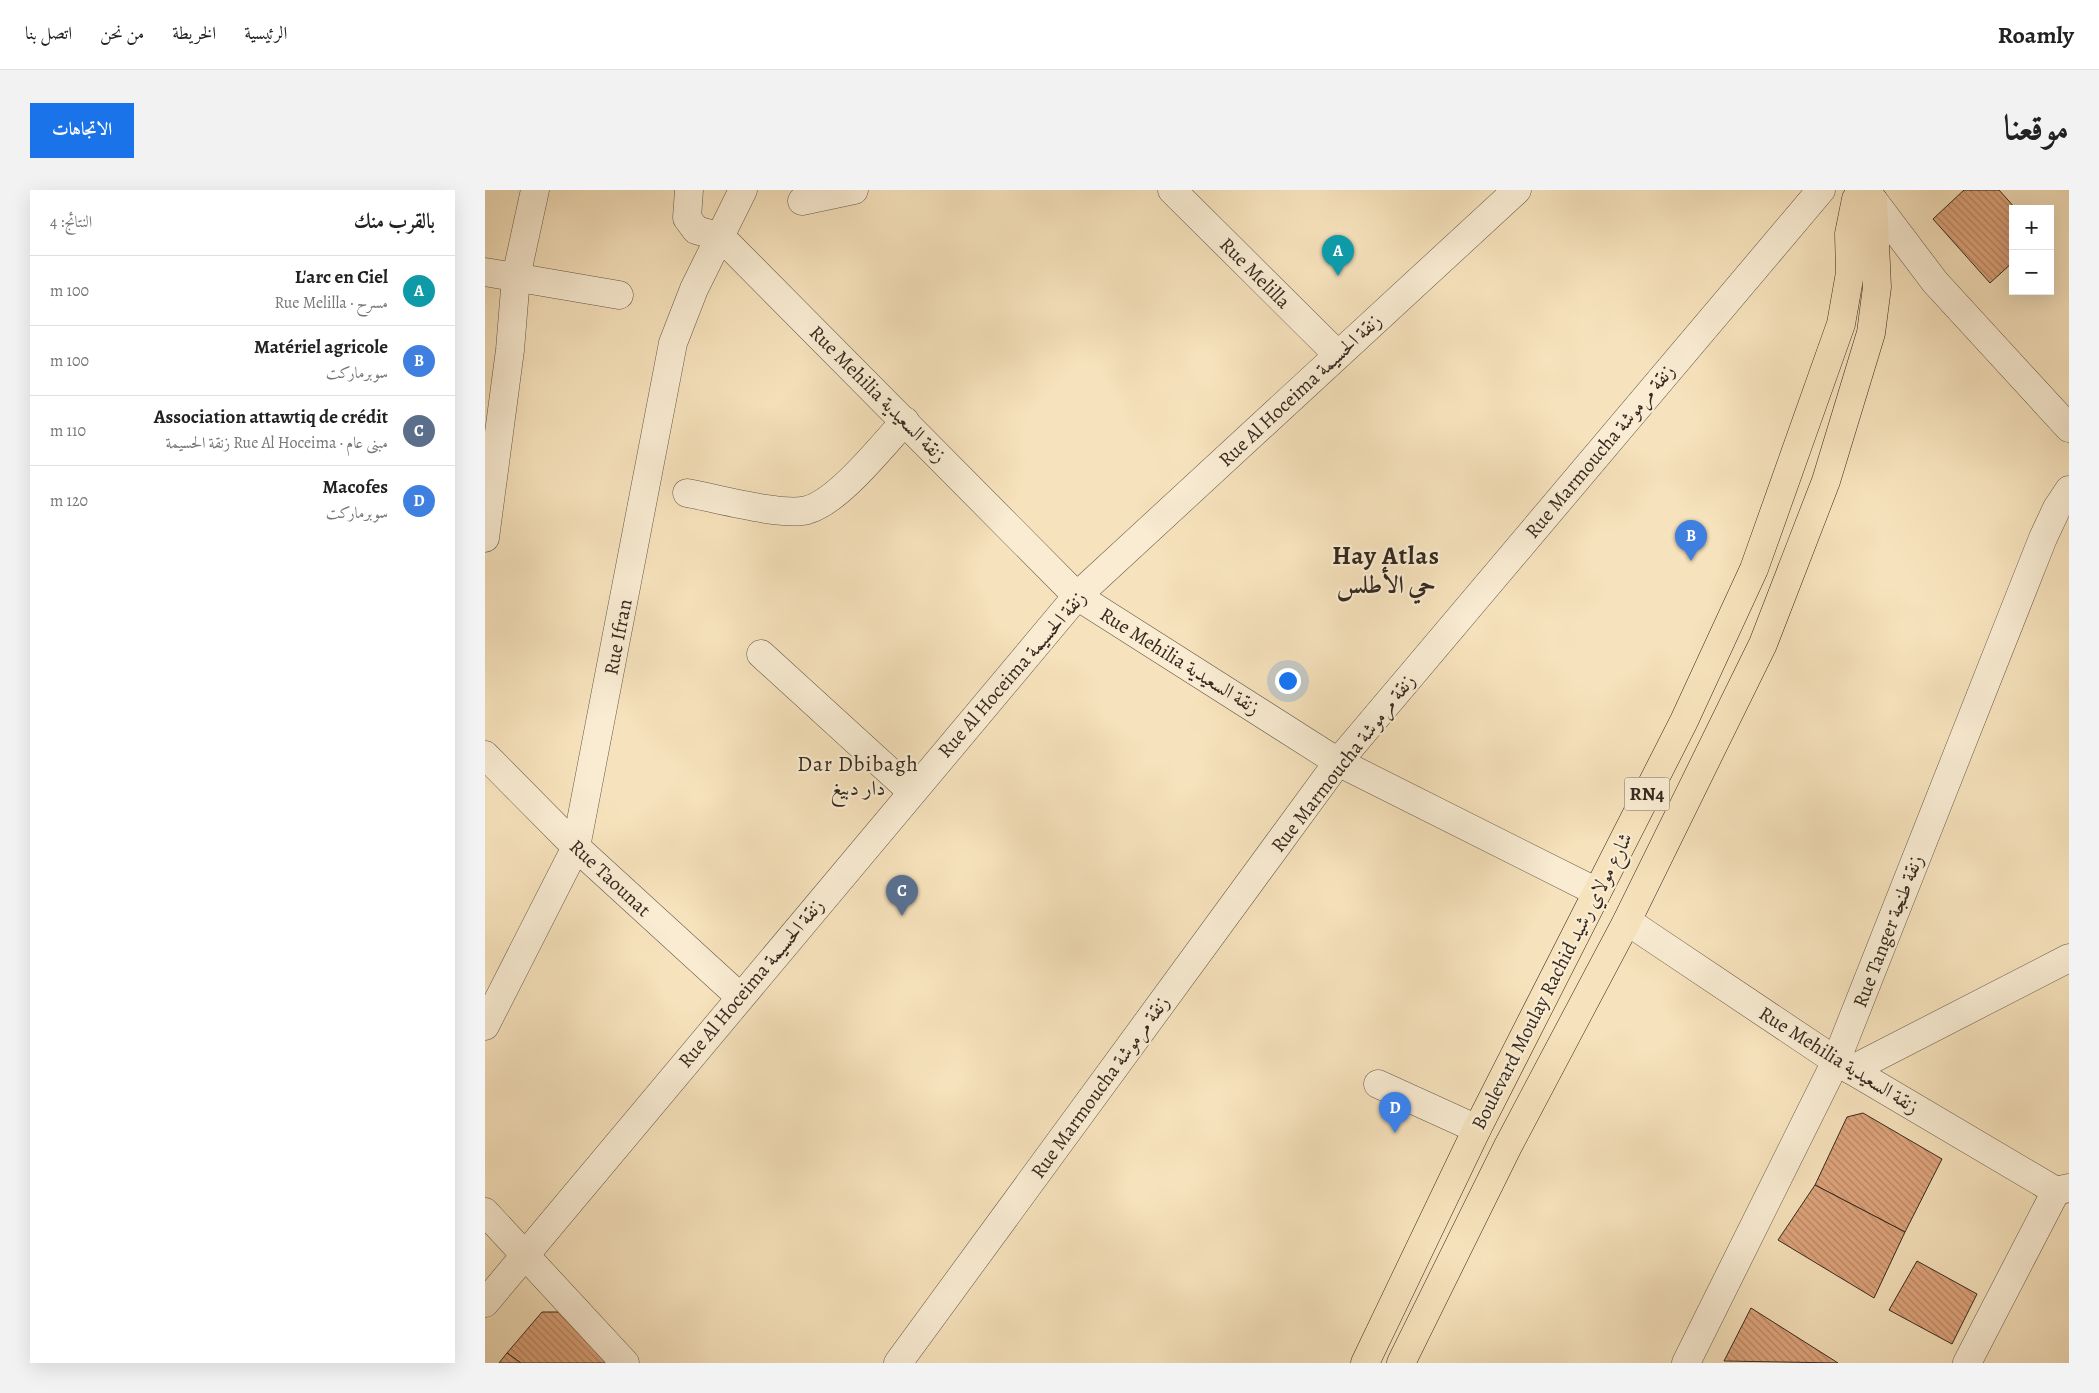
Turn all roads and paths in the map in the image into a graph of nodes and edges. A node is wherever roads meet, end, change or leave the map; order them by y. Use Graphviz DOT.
graph roads {
  1 [pos="535,190"];
  2 [pos="689,190"];
  3 [pos="743,190"];
  4 [pos="854,190"];
  5 [pos="1172,190"];
  6 [pos="1517,190"];
  7 [pos="1821,190"];
  8 [pos="1863,195"];
  9 [pos="802,202"];
  10 [pos="721,237"];
  11 [pos="485,272"];
  12 [pos="516,277"];
  13 [pos="619,295"];
  14 [pos="1338,355"];
  15 [pos="905,421"];
  16 [pos="2069,428"];
  17 [pos="2069,490"];
  18 [pos="687,493"];
  19 [pos="485,538"];
  20 [pos="1077,596"];
  21 [pos="761,654"];
  22 [pos="485,755"];
  23 [pos="1339,762"];
  24 [pos="911,791"];
  25 [pos="577,847"];
  26 [pos="1597,892"];
  27 [pos="1627,921"];
  28 [pos="2069,958"];
  29 [pos="739,996"];
  30 [pos="485,1026"];
  31 [pos="1844,1066"];
  32 [pos="1378,1084"];
  33 [pos="1477,1129"];
  34 [pos="2063,1189"];
  35 [pos="485,1212"];
  36 [pos="525,1255"];
  37 [pos="485,1303"];
  38 [pos="625,1363"];
  39 [pos="898,1363"];
  40 [pos="1365,1363"];
  41 [pos="1401,1363"];
  42 [pos="1685,1363"];
  43 [pos="1967,1363"];
  1 -- 12 [label="street"];
  2 -- 10 [label="street"];
  3 -- 10 [label="street, Rue Ifran"];
  4 -- 9 [label="street"];
  5 -- 14 [label="street, Rue Melilla"];
  6 -- 14 [label="street, Rue Al Hoceima زنقة الحسيمة"];
  7 -- 23 [label="street, Rue Marmoucha زنقة مرموشة"];
  8 -- 16 [label="street"];
  8 -- 26 [label="main road, Boulevard Moulay Rachid شارع مولاي رشيد / RN4"];
  8 -- 27 [label="main road, Boulevard Moulay Rachid شارع مولاي رشيد / RN4"];
  10 -- 15 [label="street, Rue Mehilia زنقة السعيدية"];
  10 -- 25 [label="street, Rue Ifran"];
  11 -- 12 [label="street"];
  12 -- 13 [label="street"];
  12 -- 19 [label="street"];
  14 -- 20 [label="street, Rue Al Hoceima زنقة الحسيمة"];
  15 -- 18 [label="street"];
  15 -- 20 [label="street, Rue Mehilia زنقة السعيدية"];
  17 -- 31 [label="street, Rue Tanger زنقة طنجة"];
  20 -- 23 [label="street, Rue Mehilia زنقة السعيدية"];
  20 -- 24 [label="street, Rue Al Hoceima زنقة الحسيمة"];
  21 -- 24 [label="street"];
  22 -- 25 [label="street, Rue Taounat"];
  23 -- 26 [label="street, Rue Mehilia زنقة السعيدية"];
  23 -- 39 [label="street, Rue Marmoucha زنقة مرموشة"];
  24 -- 29 [label="street, Rue Al Hoceima زنقة الحسيمة"];
  25 -- 29 [label="street, Rue Taounat"];
  25 -- 30 [label="street, Rue Ifran"];
  26 -- 33 [label="main road, Boulevard Moulay Rachid شارع مولاي رشيد / RN4"];
  27 -- 31 [label="street, Rue Mehilia زنقة السعيدية"];
  27 -- 41 [label="main road, Boulevard Moulay Rachid شارع مولاي رشيد / RN4"];
  28 -- 31 [label="street"];
  29 -- 36 [label="street, Rue Al Hoceima زنقة الحسيمة"];
  31 -- 34 [label="street, Rue Mehilia زنقة السعيدية"];
  31 -- 42 [label="street, Rue Tanger زنقة طنجة"];
  32 -- 33 [label="street"];
  33 -- 40 [label="main road, Boulevard Moulay Rachid شارع مولاي رشيد / RN4"];
  34 -- 43 [label="street"];
  35 -- 36 [label="street"];
  36 -- 37 [label="street, Rue Al Hoceima زنقة الحسيمة"];
  36 -- 38 [label="street"];
}
